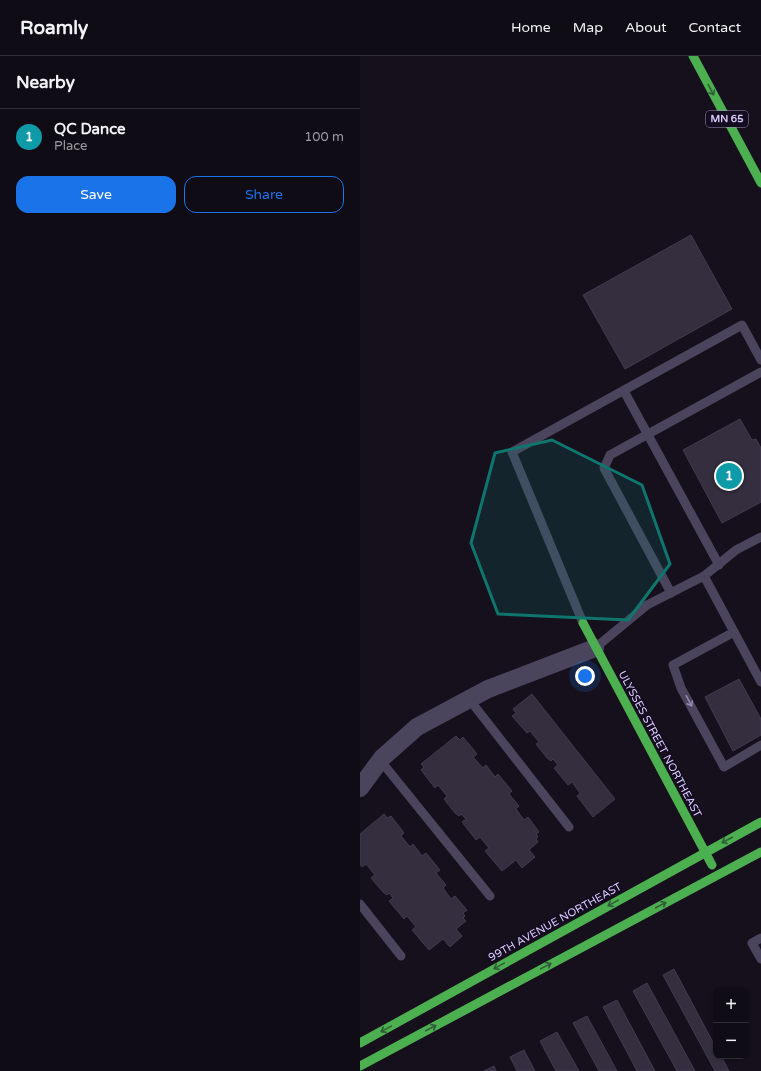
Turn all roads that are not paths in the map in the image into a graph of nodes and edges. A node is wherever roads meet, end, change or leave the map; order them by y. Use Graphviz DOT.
graph roads {
  1 [pos="693,56"];
  2 [pos="761,183"];
  3 [pos="761,360"];
  4 [pos="761,372"];
  5 [pos="624,390"];
  6 [pos="648,435"];
  7 [pos="761,537"];
  8 [pos="719,565"];
  9 [pos="704,576"];
  10 [pos="671,594"];
  11 [pos="583,623"];
  12 [pos="734,632"];
  13 [pos="595,648"];
  14 [pos="757,667"];
  15 [pos="761,682"];
  16 [pos="469,699"];
  17 [pos="761,745"];
  18 [pos="380,760"];
  19 [pos="361,784"];
  20 [pos="761,822"];
  21 [pos="569,826"];
  22 [pos="704,852"];
  23 [pos="761,852"];
  24 [pos="718,875"];
  25 [pos="490,896"];
  26 [pos="360,904"];
  27 [pos="761,938"];
  28 [pos="401,956"];
  29 [pos="761,959"];
  30 [pos="360,1044"];
  31 [pos="360,1066"];
  1 -- 2 [label="main road, MN 65, one-way"];
  3 -- 5 [label="lane"];
  4 -- 6 [label="lane"];
  5 -- 6 [label="lane"];
  5 -- 11 [label="lane"];
  6 -- 8 [label="lane"];
  6 -- 10 [label="lane"];
  7 -- 8 [label="lane"];
  8 -- 9 [label="lane"];
  9 -- 10 [label="lane"];
  9 -- 12 [label="lane"];
  10 -- 13 [label="lane"];
  11 -- 13 [label="main road, ULYSSES STREET NORTHEAST"];
  12 -- 14 [label="lane"];
  12 -- 17 [label="lane, one-way"];
  13 -- 16 [label="street"];
  13 -- 22 [label="main road, ULYSSES STREET NORTHEAST"];
  14 -- 15 [label="lane"];
  16 -- 18 [label="street"];
  16 -- 21 [label="lane"];
  18 -- 19 [label="street"];
  18 -- 25 [label="lane"];
  20 -- 22 [label="main road, 99TH AVENUE NORTHEAST, one-way"];
  22 -- 24 [label="main road, ULYSSES STREET NORTHEAST"];
  22 -- 30 [label="main road, 99TH AVENUE NORTHEAST, one-way"];
  23 -- 24 [label="main road"];
  31 -- 24 [label="main road, one-way"];
  26 -- 28 [label="lane"];
  27 -- 29 [label="lane"];
}
